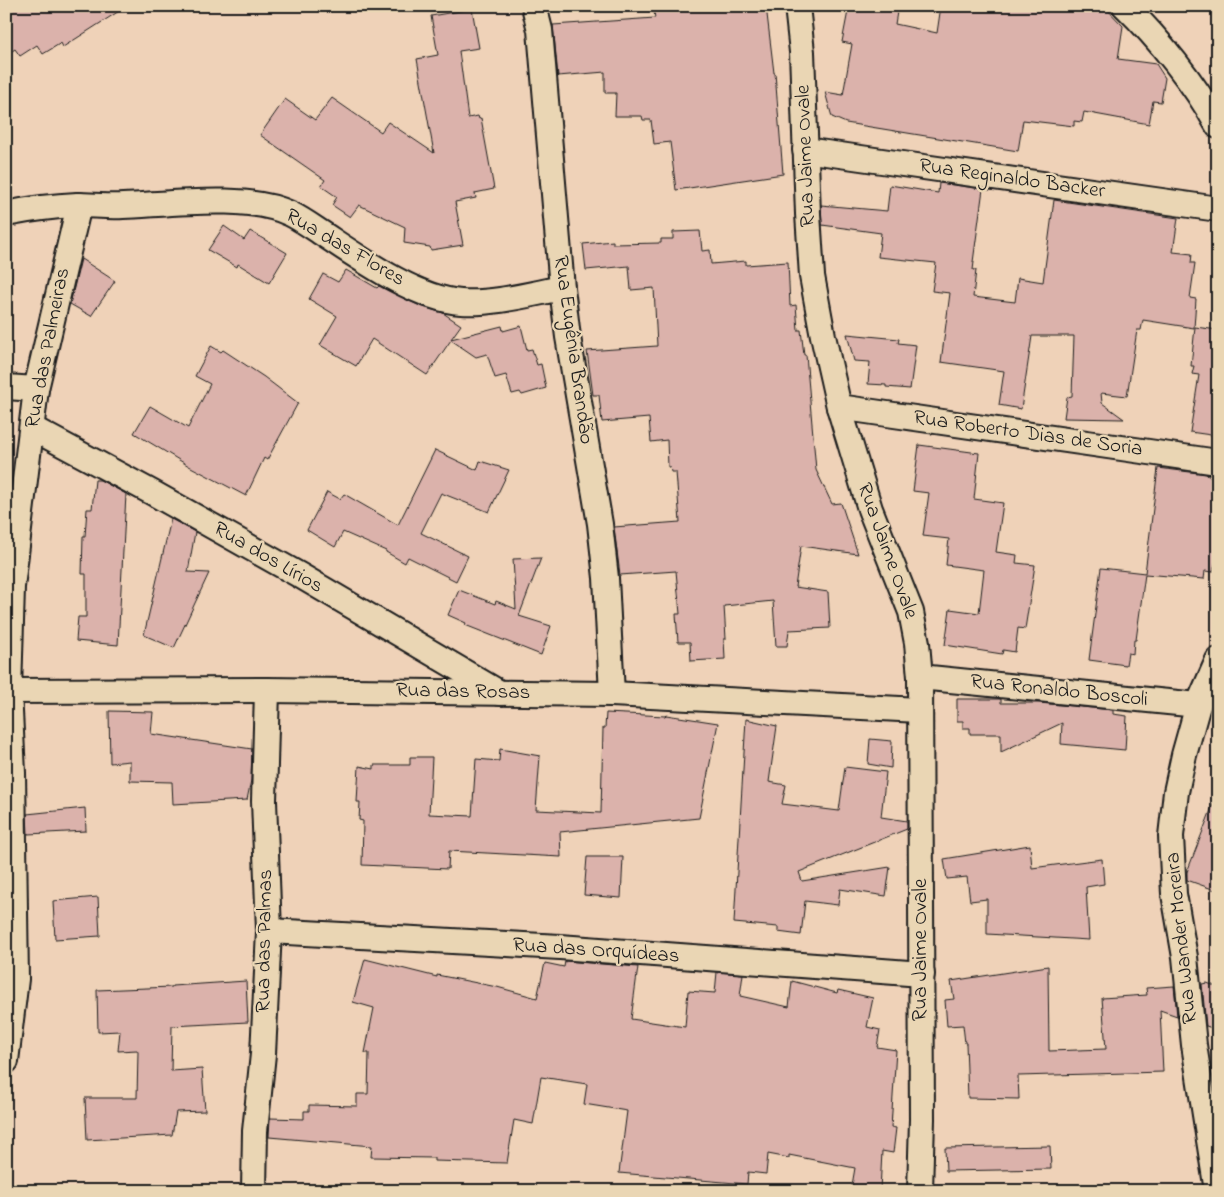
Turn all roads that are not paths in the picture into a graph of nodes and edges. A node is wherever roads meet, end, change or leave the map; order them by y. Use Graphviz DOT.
graph roads {
  1 [pos="534,6"];
  2 [pos="797,6"];
  3 [pos="1125,6"];
  4 [pos="1218,126"];
  5 [pos="806,150"];
  6 [pos="79,205"];
  7 [pos="1218,209"];
  8 [pos="6,214"];
  9 [pos="562,288"];
  10 [pos="6,387"];
  11 [pos="36,389"];
  12 [pos="839,407"];
  13 [pos="32,428"];
  14 [pos="1218,462"];
  15 [pos="1218,660"];
  16 [pos="920,677"];
  17 [pos="267,690"];
  18 [pos="8,691"];
  19 [pos="501,693"];
  20 [pos="612,694"];
  21 [pos="1198,705"];
  22 [pos="919,710"];
  23 [pos="269,931"];
  24 [pos="922,974"];
  25 [pos="11,979"];
  26 [pos="6,1060"];
  27 [pos="254,1191"];
  28 [pos="920,1191"];
  29 [pos="1217,1191"];
  1 -- 9 [label="street, Rua Eugênia Brandão"];
  2 -- 5 [label="street, Rua Jaime Ovale"];
  3 -- 4 [label="street"];
  5 -- 7 [label="street, Rua Reginaldo Backer"];
  5 -- 12 [label="street, Rua Jaime Ovale"];
  6 -- 8 [label="street, Rua das Flores"];
  6 -- 9 [label="street, Rua das Flores"];
  6 -- 11 [label="street, Rua das Palmeiras"];
  9 -- 20 [label="street, Rua Eugênia Brandão"];
  10 -- 11 [label="street"];
  11 -- 13 [label="street, Rua das Palmeiras"];
  12 -- 14 [label="street, Rua Roberto Dias de Soria"];
  12 -- 16 [label="street, Rua Jaime Ovale"];
  13 -- 18 [label="street, Rua das Palmeiras"];
  13 -- 19 [label="street, Rua dos Lírios"];
  15 -- 21 [label="street, Rua Wander Moreira"];
  16 -- 21 [label="street, Rua Ronaldo Boscoli"];
  16 -- 22 [label="street, Rua Jaime Ovale"];
  17 -- 18 [label="street, Rua das Rosas"];
  17 -- 19 [label="street, Rua das Rosas"];
  17 -- 23 [label="street, Rua das Palmas"];
  18 -- 25 [label="street, Rua das Palmeiras"];
  19 -- 20 [label="street, Rua das Rosas"];
  20 -- 22 [label="street, Rua das Rosas"];
  21 -- 29 [label="street, Rua Wander Moreira"];
  22 -- 24 [label="street, Rua Jaime Ovale"];
  23 -- 24 [label="street, Rua das Orquídeas"];
  23 -- 27 [label="street, Rua das Palmas"];
  24 -- 28 [label="street, Rua Jaime Ovale"];
  25 -- 26 [label="street, Rua das Palmeiras"];
}
